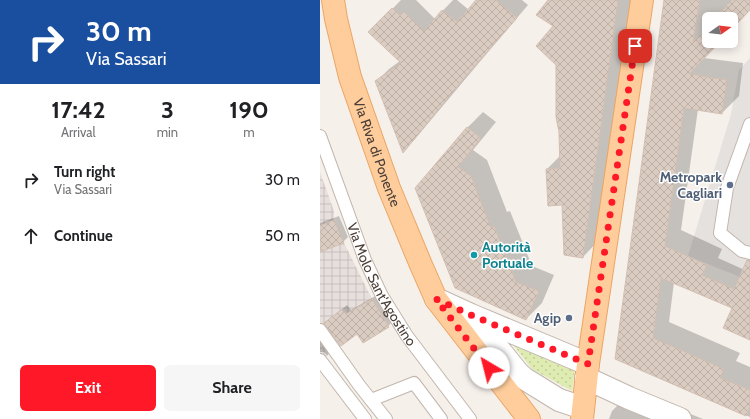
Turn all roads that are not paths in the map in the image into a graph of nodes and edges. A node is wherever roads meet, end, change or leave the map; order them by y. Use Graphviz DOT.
graph roads {
  1 [pos="334,0"];
  2 [pos="642,0"];
  3 [pos="750,124"];
  4 [pos="320,136"];
  5 [pos="750,253"];
  6 [pos="436,299"];
  7 [pos="471,315"];
  8 [pos="320,330"];
  9 [pos="320,360"];
  10 [pos="581,366"];
  11 [pos="371,400"];
  12 [pos="583,413"];
  13 [pos="364,419"];
  14 [pos="386,419"];
  15 [pos="441,419"];
  16 [pos="470,419"];
  17 [pos="529,419"];
  18 [pos="680,419"];
  1 -- 6 [label="main road, Via Riva di Ponente"];
  2 -- 10 [label="main road"];
  3 -- 5 [label="lane"];
  4 -- 16 [label="lane, Via Molo Sant'Agostino"];
  6 -- 7 [label="street"];
  6 -- 17 [label="main road"];
  7 -- 10 [label="street"];
  7 -- 12 [label="street"];
  8 -- 11 [label="lane"];
  9 -- 13 [label="lane"];
  10 -- 12 [label="main road"];
  10 -- 18 [label="street"];
  11 -- 14 [label="lane"];
  11 -- 15 [label="lane"];
}
